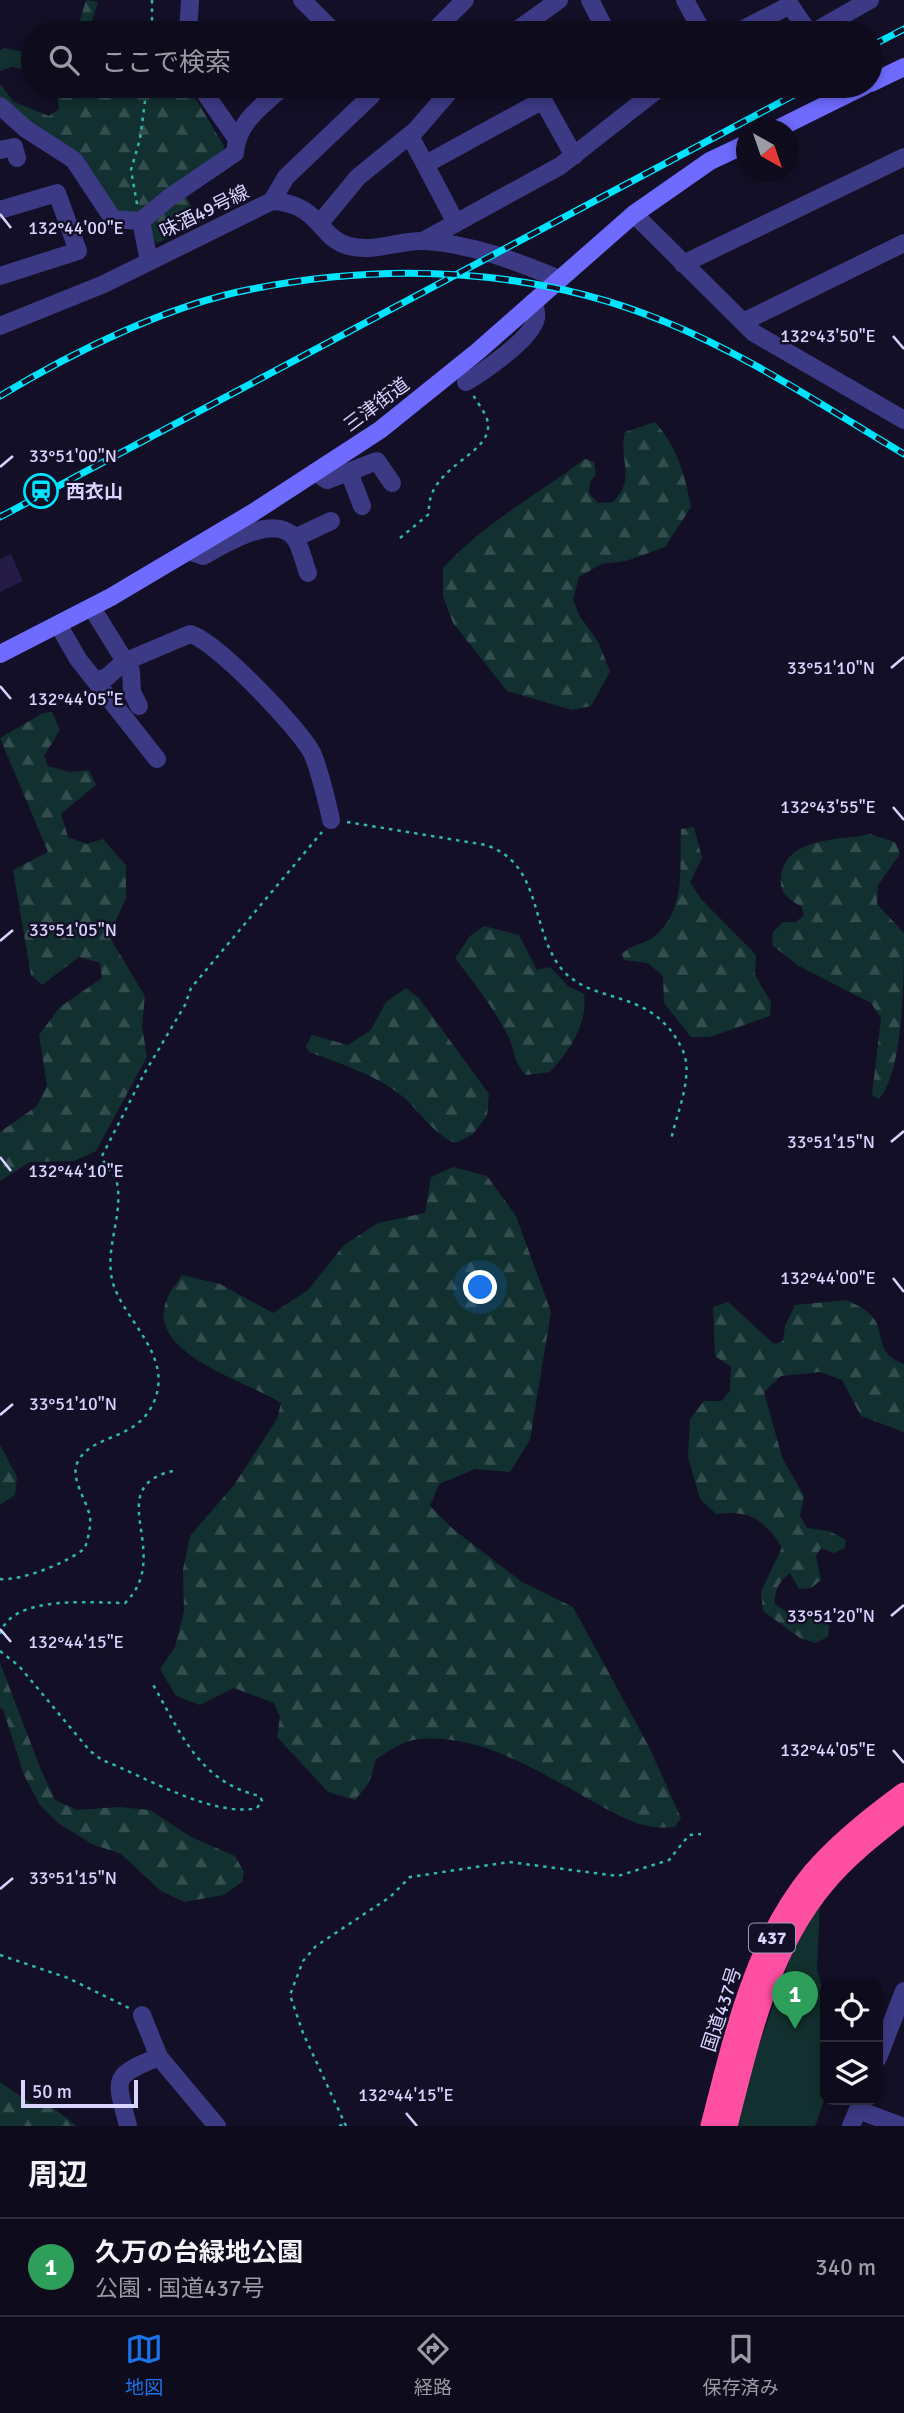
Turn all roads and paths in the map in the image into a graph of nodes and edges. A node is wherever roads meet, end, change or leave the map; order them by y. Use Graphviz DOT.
graph roads {
  1 [pos="152,0"];
  2 [pos="190,0"];
  3 [pos="302,0"];
  4 [pos="465,0"];
  5 [pos="559,0"];
  6 [pos="590,0"];
  7 [pos="685,0"];
  8 [pos="870,0"];
  9 [pos="789,2"];
  10 [pos="152,21"];
  11 [pos="189,21"];
  12 [pos="323,21"];
  13 [pos="444,21"];
  14 [pos="530,21"];
  15 [pos="601,21"];
  16 [pos="696,21"];
  17 [pos="757,21"];
  18 [pos="802,21"];
  19 [pos="832,21"];
  20 [pos="904,67"];
  21 [pos="883,77"];
  22 [pos="145,98"];
  23 [pos="209,98"];
  24 [pos="272,98"];
  25 [pos="369,98"];
  26 [pos="443,98"];
  27 [pos="531,98"];
  28 [pos="542,98"];
  29 [pos="634,98"];
  30 [pos="828,98"];
  31 [pos="0,106"];
  32 [pos="793,119"];
  33 [pos="410,136"];
  34 [pos="236,138"];
  35 [pos="736,149"];
  36 [pos="0,150"];
  37 [pos="574,156"];
  38 [pos="904,157"];
  39 [pos="18,158"];
  40 [pos="425,164"];
  41 [pos="272,201"];
  42 [pos="0,210"];
  43 [pos="634,215"];
  44 [pos="141,220"];
  45 [pos="320,223"];
  46 [pos="456,223"];
  47 [pos="423,241"];
  48 [pos="904,243"];
  49 [pos="149,261"];
  50 [pos="683,264"];
  51 [pos="0,276"];
  52 [pos="559,279"];
  53 [pos="533,302"];
  54 [pos="743,322"];
  55 [pos="0,326"];
  56 [pos="466,382"];
  57 [pos="903,419"];
  58 [pos="315,472"];
  59 [pos="349,472"];
  60 [pos="392,483"];
  61 [pos="362,506"];
  62 [pos="331,521"];
  63 [pos="295,538"];
  64 [pos="400,538"];
  65 [pos="188,551"];
  66 [pos="308,573"];
  67 [pos="92,608"];
  68 [pos="59,626"];
  69 [pos="0,654"];
  70 [pos="124,662"];
  71 [pos="96,681"];
  72 [pos="139,706"];
  73 [pos="158,759"];
  74 [pos="331,820"];
  75 [pos="671,1140"];
  76 [pos="177,1470"];
  77 [pos="0,1579"];
  78 [pos="0,1634"];
  79 [pos="0,1651"];
  80 [pos="151,1681"];
  81 [pos="904,1793"];
  82 [pos="904,1812"];
  83 [pos="701,1833"];
  84 [pos="0,1955"];
  85 [pos="904,1991"];
  86 [pos="142,2015"];
  87 [pos="883,2045"];
  88 [pos="159,2057"];
  89 [pos="857,2112"];
  90 [pos="346,2125"];
  91 [pos="128,2126"];
  92 [pos="216,2126"];
  93 [pos="339,2126"];
  94 [pos="711,2126"];
  95 [pos="727,2126"];
  96 [pos="901,2126"];
  1 -- 10 [label="path"];
  2 -- 11 [label="street"];
  3 -- 12 [label="street"];
  4 -- 13 [label="street"];
  5 -- 14 [label="street"];
  6 -- 15 [label="street"];
  7 -- 16 [label="street"];
  8 -- 19 [label="street"];
  9 -- 17 [label="street"];
  9 -- 18 [label="street"];
  20 -- 21 [label="street"];
  22 -- 44 [label="path"];
  23 -- 34 [label="street"];
  24 -- 34 [label="street"];
  25 -- 41 [label="street"];
  26 -- 33 [label="street"];
  27 -- 40 [label="street"];
  28 -- 37 [label="street"];
  29 -- 37 [label="street"];
  30 -- 32 [label="street"];
  31 -- 44 [label="street"];
  33 -- 40 [label="street"];
  33 -- 45 [label="street"];
  34 -- 44 [label="street"];
  35 -- 43 [label="street, 三津街道"];
  36 -- 39 [label="street"];
  37 -- 46 [label="street"];
  38 -- 50 [label="street"];
  40 -- 46 [label="street"];
  41 -- 45 [label="street"];
  41 -- 49 [label="street, 味酒49号線"];
  42 -- 51 [label="street"];
  43 -- 50 [label="street"];
  43 -- 52 [label="street, 三津街道"];
  44 -- 49 [label="street"];
  45 -- 47 [label="street"];
  46 -- 47 [label="street"];
  47 -- 52 [label="street"];
  48 -- 54 [label="street"];
  49 -- 55 [label="street, 味酒49号線"];
  50 -- 54 [label="street"];
  52 -- 53 [label="street, 三津街道"];
  53 -- 56 [label="street"];
  53 -- 58 [label="street, 三津街道"];
  54 -- 57 [label="street"];
  56 -- 64 [label="path"];
  58 -- 59 [label="street"];
  58 -- 65 [label="street, 三津街道"];
  59 -- 60 [label="street"];
  59 -- 61 [label="street"];
  62 -- 63 [label="street"];
  63 -- 65 [label="street"];
  63 -- 66 [label="street"];
  65 -- 67 [label="street, 三津街道"];
  67 -- 68 [label="street, 三津街道"];
  67 -- 70 [label="street"];
  68 -- 69 [label="street, 三津街道"];
  68 -- 71 [label="street"];
  70 -- 71 [label="street"];
  70 -- 72 [label="street"];
  70 -- 74 [label="street"];
  71 -- 73 [label="street"];
  74 -- 75 [label="path"];
  74 -- 77 [label="path"];
  76 -- 78 [label="path"];
  79 -- 80 [label="path"];
  81 -- 94 [label="highway, 国道437号 / 437"];
  82 -- 95 [label="highway, 国道437号 / 437"];
  83 -- 90 [label="path"];
  84 -- 86 [label="path"];
  85 -- 87 [label="street"];
  86 -- 88 [label="street"];
  88 -- 91 [label="street"];
  88 -- 92 [label="street"];
  89 -- 96 [label="street"];
  90 -- 93 [label="path"];
}
